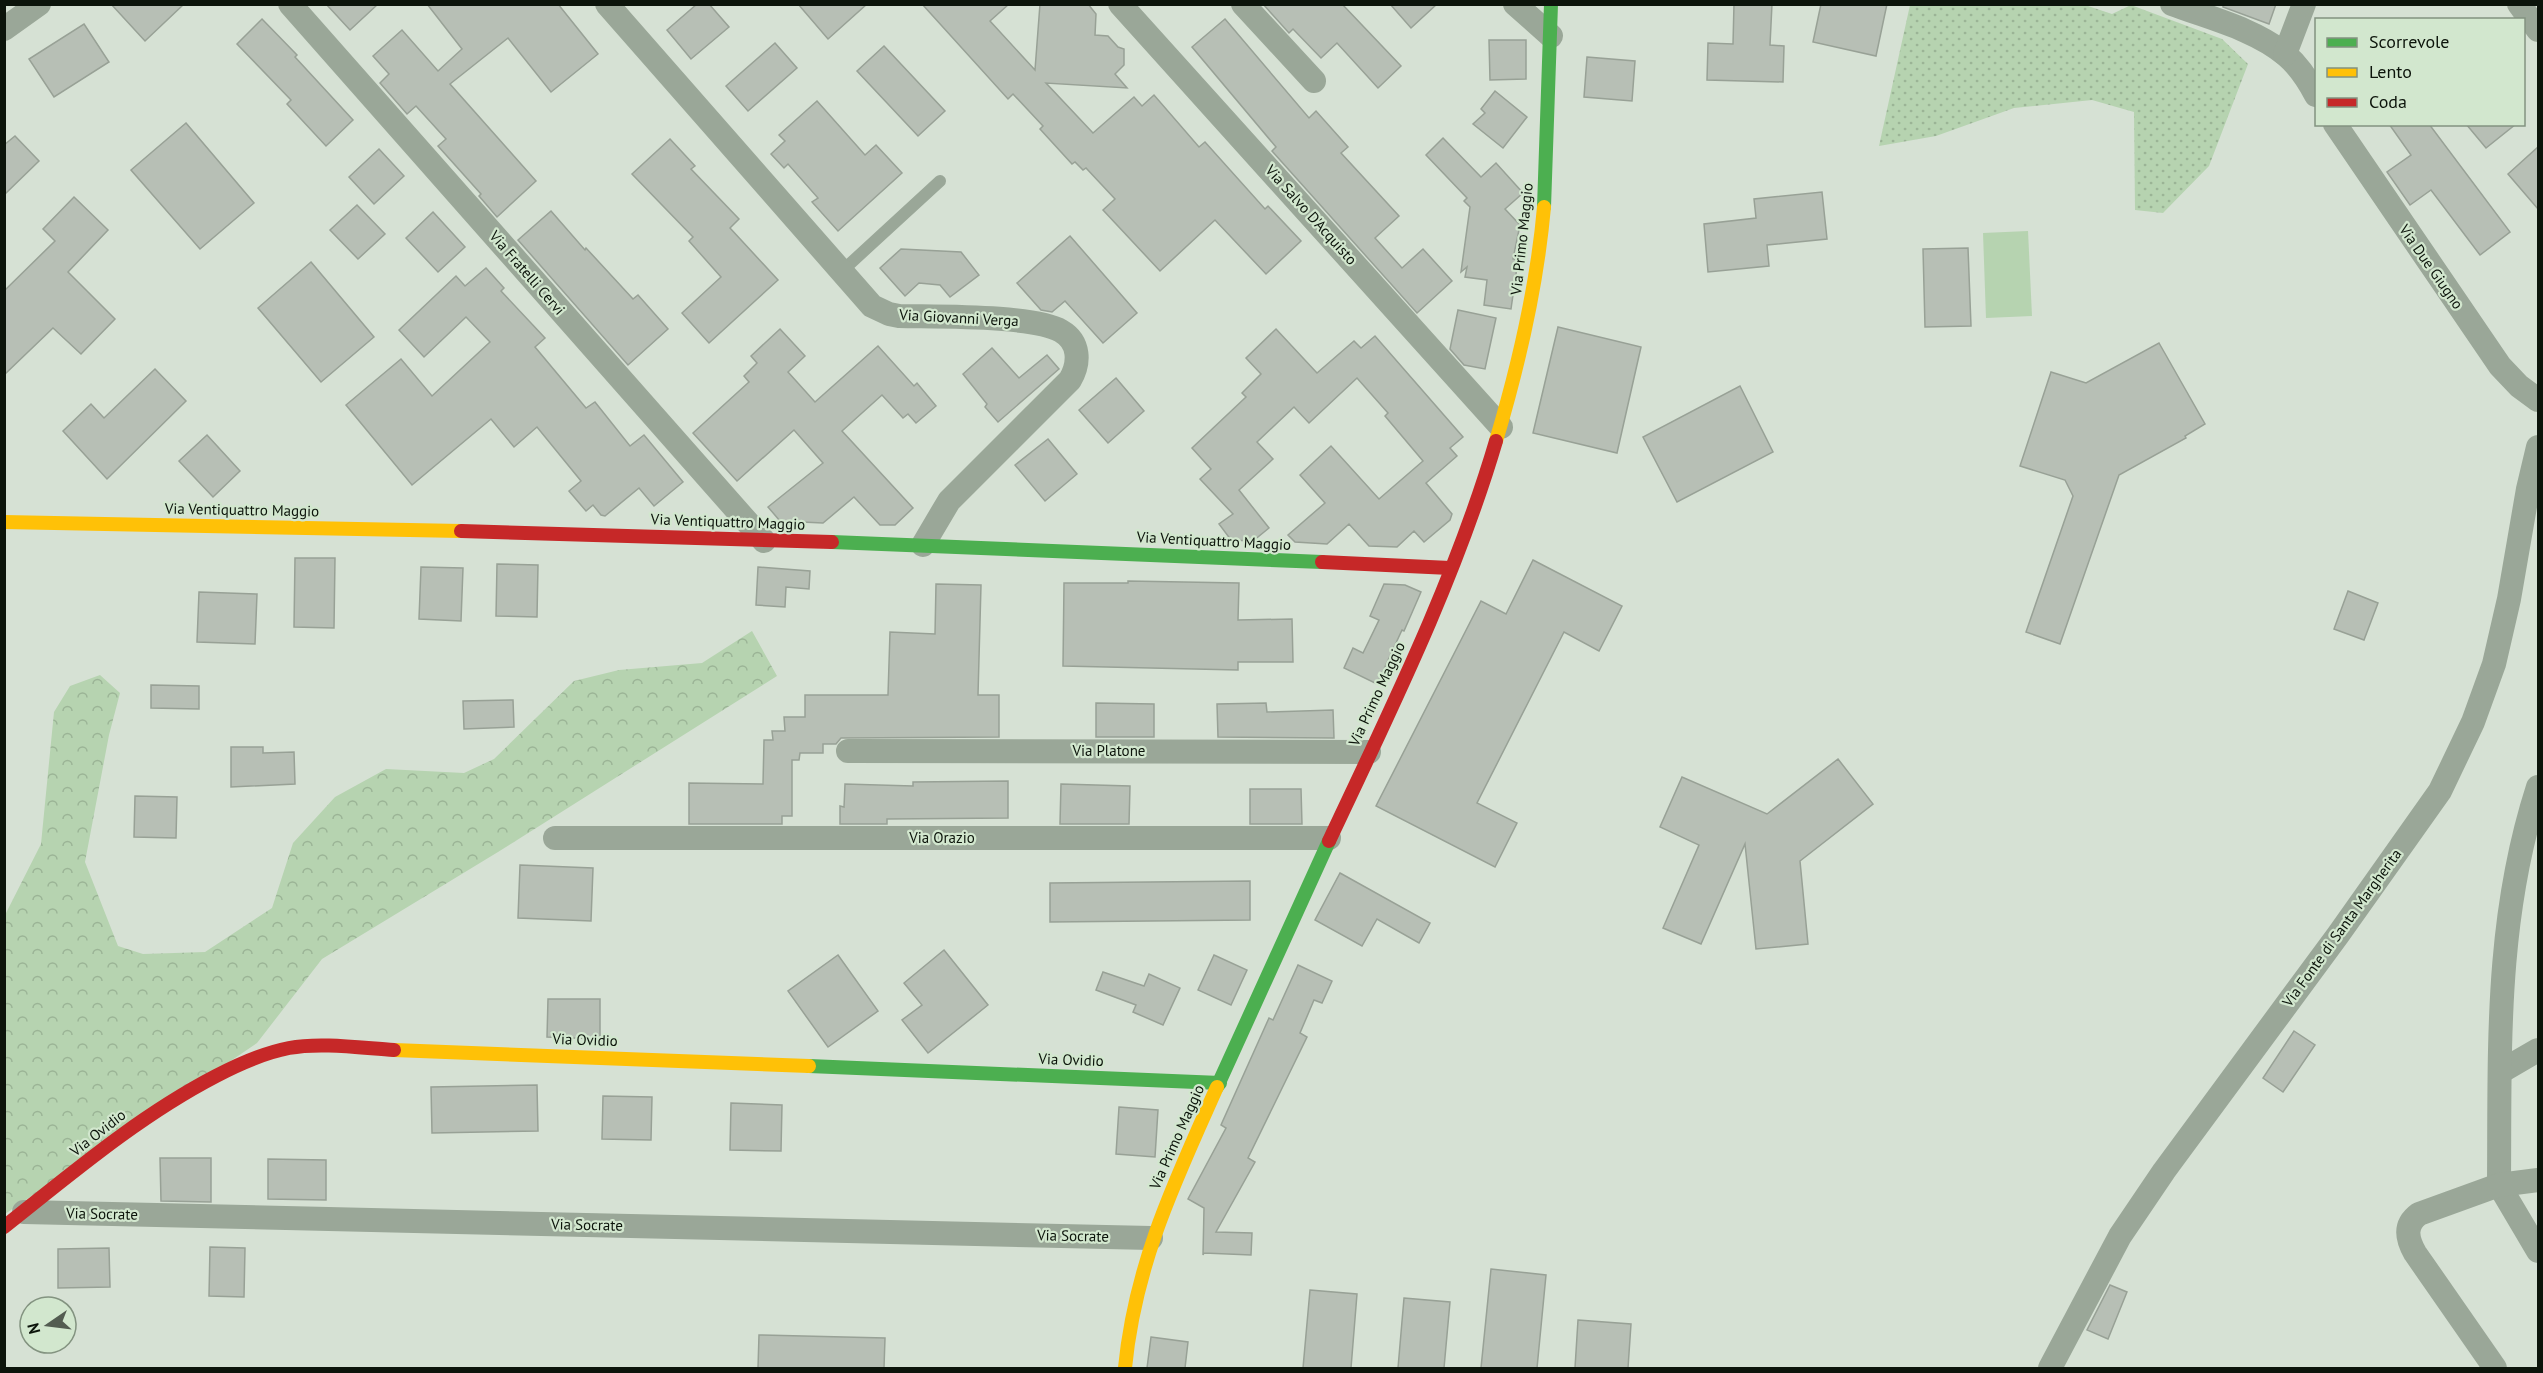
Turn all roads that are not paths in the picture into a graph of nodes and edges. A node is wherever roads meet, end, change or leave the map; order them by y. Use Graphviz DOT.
graph roads {
  1 [pos="39,4"];
  2 [pos="290,4"];
  3 [pos="607,4"];
  4 [pos="1120,4"];
  5 [pos="1243,4"];
  6 [pos="1515,4"];
  7 [pos="1551,4"];
  8 [pos="2304,4"];
  9 [pos="2519,4"];
  10 [pos="2181,6"];
  11 [pos="4,29"];
  12 [pos="2538,30"];
  13 [pos="1551,36"];
  14 [pos="2285,54"];
  15 [pos="1314,81"];
  16 [pos="2315,93"];
  17 [pos="2336,126"];
  18 [pos="940,181"];
  19 [pos="841,272"];
  20 [pos="2538,400"];
  21 [pos="1501,427"];
  22 [pos="2538,447"];
  23 [pos="4,522"];
  24 [pos="764,541"];
  25 [pos="923,545"];
  26 [pos="1450,568"];
  27 [pos="848,751"];
  28 [pos="1369,752"];
  29 [pos="2538,787"];
  30 [pos="555,838"];
  31 [pos="1329,838"];
  32 [pos="2538,1050"];
  33 [pos="2500,1072"];
  34 [pos="1220,1083"];
  35 [pos="2538,1180"];
  36 [pos="2499,1185"];
  37 [pos="24,1212"];
  38 [pos="4,1227"];
  39 [pos="1151,1238"];
  40 [pos="2538,1251"];
  41 [pos="1125,1368"];
  42 [pos="2050,1368"];
  43 [pos="2495,1368"];
  1 -- 11 [label="street"];
  2 -- 24 [label="street, Via Fratelli Cervi"];
  3 -- 19 [label="street, Via Giovanni Verga"];
  4 -- 21 [label="street, Via Salvo D'Acquisto"];
  5 -- 15 [label="street"];
  6 -- 13 [label="street"];
  7 -- 13 [label="street, Via Primo Maggio"];
  8 -- 14 [label="street"];
  9 -- 12 [label="street"];
  10 -- 14 [label="street"];
  13 -- 21 [label="street, Via Primo Maggio"];
  14 -- 16 [label="street"];
  17 -- 20 [label="street, Via Due Giugno"];
  18 -- 19 [label="lane"];
  19 -- 25 [label="street, Via Giovanni Verga"];
  21 -- 26 [label="street, Via Primo Maggio"];
  22 -- 42 [label="street, Via Fonte di Santa Margherita"];
  23 -- 24 [label="street, Via Ventiquattro Maggio"];
  24 -- 25 [label="street, Via Ventiquattro Maggio"];
  25 -- 26 [label="street, Via Ventiquattro Maggio"];
  26 -- 28 [label="street, Via Primo Maggio"];
  27 -- 28 [label="street, Via Platone"];
  28 -- 31 [label="street, Via Primo Maggio"];
  29 -- 33 [label="street"];
  30 -- 31 [label="street, Via Orazio"];
  31 -- 34 [label="street, Via Primo Maggio"];
  32 -- 33 [label="street"];
  33 -- 36 [label="street"];
  34 -- 37 [label="street, Via Ovidio"];
  34 -- 39 [label="street, Via Primo Maggio"];
  35 -- 36 [label="street"];
  36 -- 40 [label="street"];
  36 -- 43 [label="street"];
  37 -- 38 [label="street, Via Ovidio"];
  37 -- 39 [label="street, Via Socrate"];
  39 -- 41 [label="street, Via Primo Maggio"];
}
